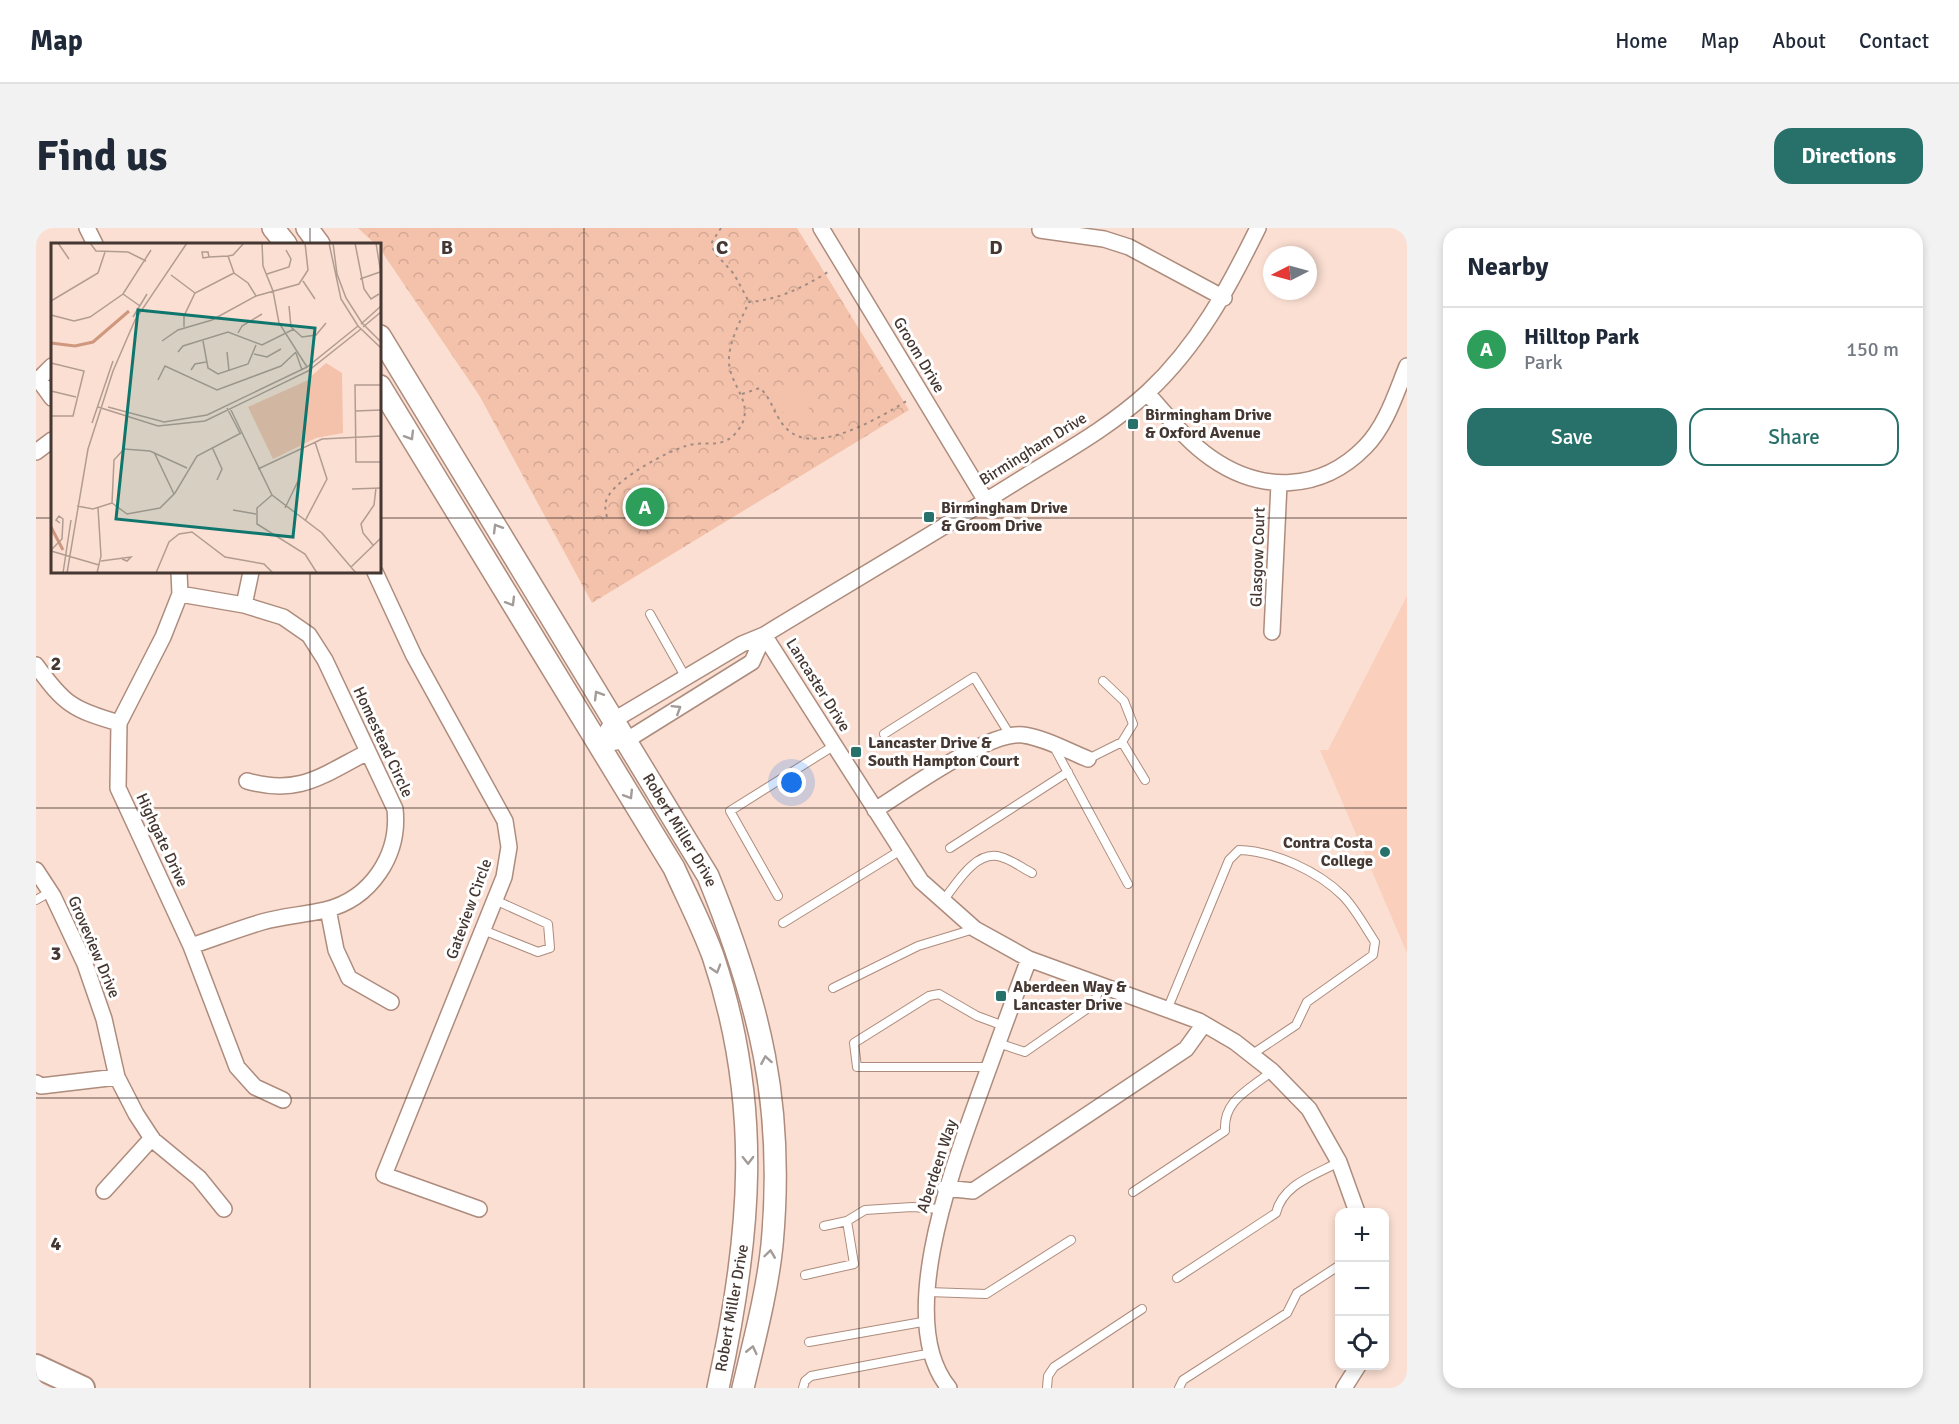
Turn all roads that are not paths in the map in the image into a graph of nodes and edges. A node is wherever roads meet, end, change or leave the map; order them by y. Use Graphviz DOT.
graph roads {
  1 [pos="87,228"];
  2 [pos="273,228"];
  3 [pos="821,228"];
  4 [pos="1258,228"];
  5 [pos="1040,230"];
  6 [pos="94,243"];
  7 [pos="285,243"];
  8 [pos="1224,298"];
  9 [pos="381,338"];
  10 [pos="1407,366"];
  11 [pos="51,367"];
  12 [pos="38,381"];
  13 [pos="381,388"];
  14 [pos="1147,393"];
  15 [pos="51,397"];
  16 [pos="51,441"];
  17 [pos="36,452"];
  18 [pos="1279,484"];
  19 [pos="986,501"];
  20 [pos="179,573"];
  21 [pos="251,573"];
  22 [pos="375,573"];
  23 [pos="180,594"];
  24 [pos="244,605"];
  25 [pos="650,614"];
  26 [pos="1272,632"];
  27 [pos="764,635"];
  28 [pos="36,665"];
  29 [pos="686,678"];
  30 [pos="1103,681"];
  31 [pos="614,720"];
  32 [pos="119,723"];
  33 [pos="884,734"];
  34 [pos="1010,735"];
  35 [pos="627,740"];
  36 [pos="1122,742"];
  37 [pos="835,745"];
  38 [pos="1053,745"];
  39 [pos="598,746"];
  40 [pos="368,752"];
  41 [pos="1088,759"];
  42 [pos="1068,772"];
  43 [pos="1145,780"];
  44 [pos="247,781"];
  45 [pos="875,810"];
  46 [pos="950,848"];
  47 [pos="901,850"];
  48 [pos="36,870"];
  49 [pos="1032,873"];
  50 [pos="1128,884"];
  51 [pos="50,892"];
  52 [pos="778,896"];
  53 [pos="36,900"];
  54 [pos="495,900"];
  55 [pos="943,901"];
  56 [pos="328,909"];
  57 [pos="783,923"];
  58 [pos="975,929"];
  59 [pos="483,930"];
  60 [pos="191,946"];
  61 [pos="1029,959"];
  62 [pos="1100,986"];
  63 [pos="833,988"];
  64 [pos="391,1002"];
  65 [pos="1167,1010"];
  66 [pos="1204,1024"];
  67 [pos="1004,1026"];
  68 [pos="998,1043"];
  69 [pos="1251,1056"];
  70 [pos="990,1067"];
  71 [pos="1272,1071"];
  72 [pos="117,1077"];
  73 [pos="36,1083"];
  74 [pos="282,1100"];
  75 [pos="152,1138"];
  76 [pos="1339,1162"];
  77 [pos="945,1188"];
  78 [pos="104,1191"];
  79 [pos="1133,1192"];
  80 [pos="1356,1208"];
  81 [pos="224,1209"];
  82 [pos="479,1209"];
  83 [pos="940,1209"];
  84 [pos="847,1221"];
  85 [pos="824,1226"];
  86 [pos="1071,1240"];
  87 [pos="1335,1268"];
  88 [pos="805,1275"];
  89 [pos="1177,1278"];
  90 [pos="928,1292"];
  91 [pos="1142,1309"];
  92 [pos="928,1321"];
  93 [pos="809,1342"];
  94 [pos="932,1353"];
  95 [pos="36,1366"];
  96 [pos="1355,1370"];
  97 [pos="83,1388"];
  98 [pos="718,1388"];
  99 [pos="743,1388"];
  100 [pos="803,1388"];
  101 [pos="949,1388"];
  102 [pos="1047,1388"];
  103 [pos="1179,1388"];
  104 [pos="1344,1388"];
  1 -- 6 [label="street"];
  2 -- 7 [label="main road"];
  3 -- 19 [label="street, Groom Drive"];
  4 -- 8 [label="street, Birmingham Drive"];
  5 -- 8 [label="street"];
  8 -- 14 [label="street, Birmingham Drive"];
  31 -- 9 [label="main road, Robert Miller Drive, one-way"];
  10 -- 18 [label="street"];
  11 -- 12 [label="street"];
  12 -- 15 [label="street"];
  13 -- 39 [label="main road, Robert Miller Drive, one-way"];
  14 -- 18 [label="street"];
  14 -- 19 [label="street, Birmingham Drive"];
  16 -- 17 [label="street"];
  18 -- 26 [label="street, Glasgow Court"];
  19 -- 27 [label="street, Birmingham Drive"];
  20 -- 23 [label="street, Highgate Drive"];
  21 -- 24 [label="street"];
  22 -- 54 [label="street, Gateview Circle"];
  23 -- 24 [label="street, Homestead Circle"];
  23 -- 32 [label="street, Highgate Drive"];
  24 -- 40 [label="street, Homestead Circle"];
  25 -- 29 [label="lane"];
  27 -- 29 [label="street, Birmingham Drive"];
  35 -- 27 [label="street, one-way"];
  27 -- 37 [label="street, Lancaster Drive"];
  28 -- 32 [label="street"];
  29 -- 31 [label="street, Birmingham Drive"];
  30 -- 36 [label="lane"];
  31 -- 35 [label="main road, Robert Miller Drive"];
  31 -- 39 [label="street, Birmingham Drive"];
  32 -- 60 [label="street, Highgate Drive"];
  33 -- 34 [label="lane"];
  34 -- 38 [label="street"];
  34 -- 45 [label="street"];
  35 -- 39 [label="street"];
  99 -- 35 [label="main road, Robert Miller Drive, one-way"];
  36 -- 41 [label="lane"];
  36 -- 43 [label="lane"];
  37 -- 45 [label="street, Lancaster Drive"];
  37 -- 52 [label="lane"];
  38 -- 41 [label="street"];
  38 -- 42 [label="lane"];
  39 -- 98 [label="main road, Robert Miller Drive, one-way"];
  40 -- 44 [label="street"];
  40 -- 56 [label="street, Homestead Circle"];
  42 -- 46 [label="lane"];
  42 -- 50 [label="lane"];
  45 -- 47 [label="street, Lancaster Drive"];
  47 -- 55 [label="street, Lancaster Drive"];
  47 -- 57 [label="lane"];
  48 -- 51 [label="street, Groveview Drive"];
  49 -- 55 [label="lane"];
  51 -- 53 [label="lane"];
  51 -- 72 [label="street, Groveview Drive"];
  54 -- 59 [label="street, Gateview Circle"];
  54 -- 59 [label="lane"];
  55 -- 58 [label="street, Lancaster Drive"];
  56 -- 60 [label="street, Homestead Circle"];
  56 -- 64 [label="street"];
  58 -- 61 [label="street, Lancaster Drive"];
  58 -- 63 [label="lane"];
  59 -- 82 [label="street, Gateview Circle"];
  60 -- 74 [label="street, Highgate Drive"];
  61 -- 62 [label="street, Lancaster Drive"];
  61 -- 67 [label="street, Aberdeen Way"];
  62 -- 65 [label="street, Lancaster Drive"];
  62 -- 68 [label="lane"];
  65 -- 66 [label="street, Lancaster Drive"];
  65 -- 69 [label="lane"];
  66 -- 69 [label="street, Lancaster Drive"];
  66 -- 77 [label="street"];
  67 -- 68 [label="street, Aberdeen Way"];
  67 -- 70 [label="lane"];
  68 -- 70 [label="street, Aberdeen Way"];
  69 -- 71 [label="street, Lancaster Drive"];
  70 -- 77 [label="street, Aberdeen Way"];
  71 -- 76 [label="street, Lancaster Drive"];
  71 -- 79 [label="lane"];
  72 -- 73 [label="street"];
  72 -- 75 [label="street, Groveview Drive"];
  75 -- 78 [label="street"];
  75 -- 81 [label="street, Groveview Drive"];
  76 -- 80 [label="street, Lancaster Drive"];
  76 -- 89 [label="lane"];
  77 -- 83 [label="street, Aberdeen Way"];
  83 -- 84 [label="lane"];
  83 -- 90 [label="street, Aberdeen Way"];
  84 -- 85 [label="lane"];
  84 -- 88 [label="lane"];
  86 -- 90 [label="lane"];
  87 -- 103 [label="lane"];
  90 -- 92 [label="street, Aberdeen Way"];
  91 -- 102 [label="lane"];
  92 -- 93 [label="lane"];
  92 -- 94 [label="street, Aberdeen Way"];
  94 -- 100 [label="lane"];
  94 -- 101 [label="street, Aberdeen Way"];
  95 -- 97 [label="main road"];
  96 -- 104 [label="street"];
}
